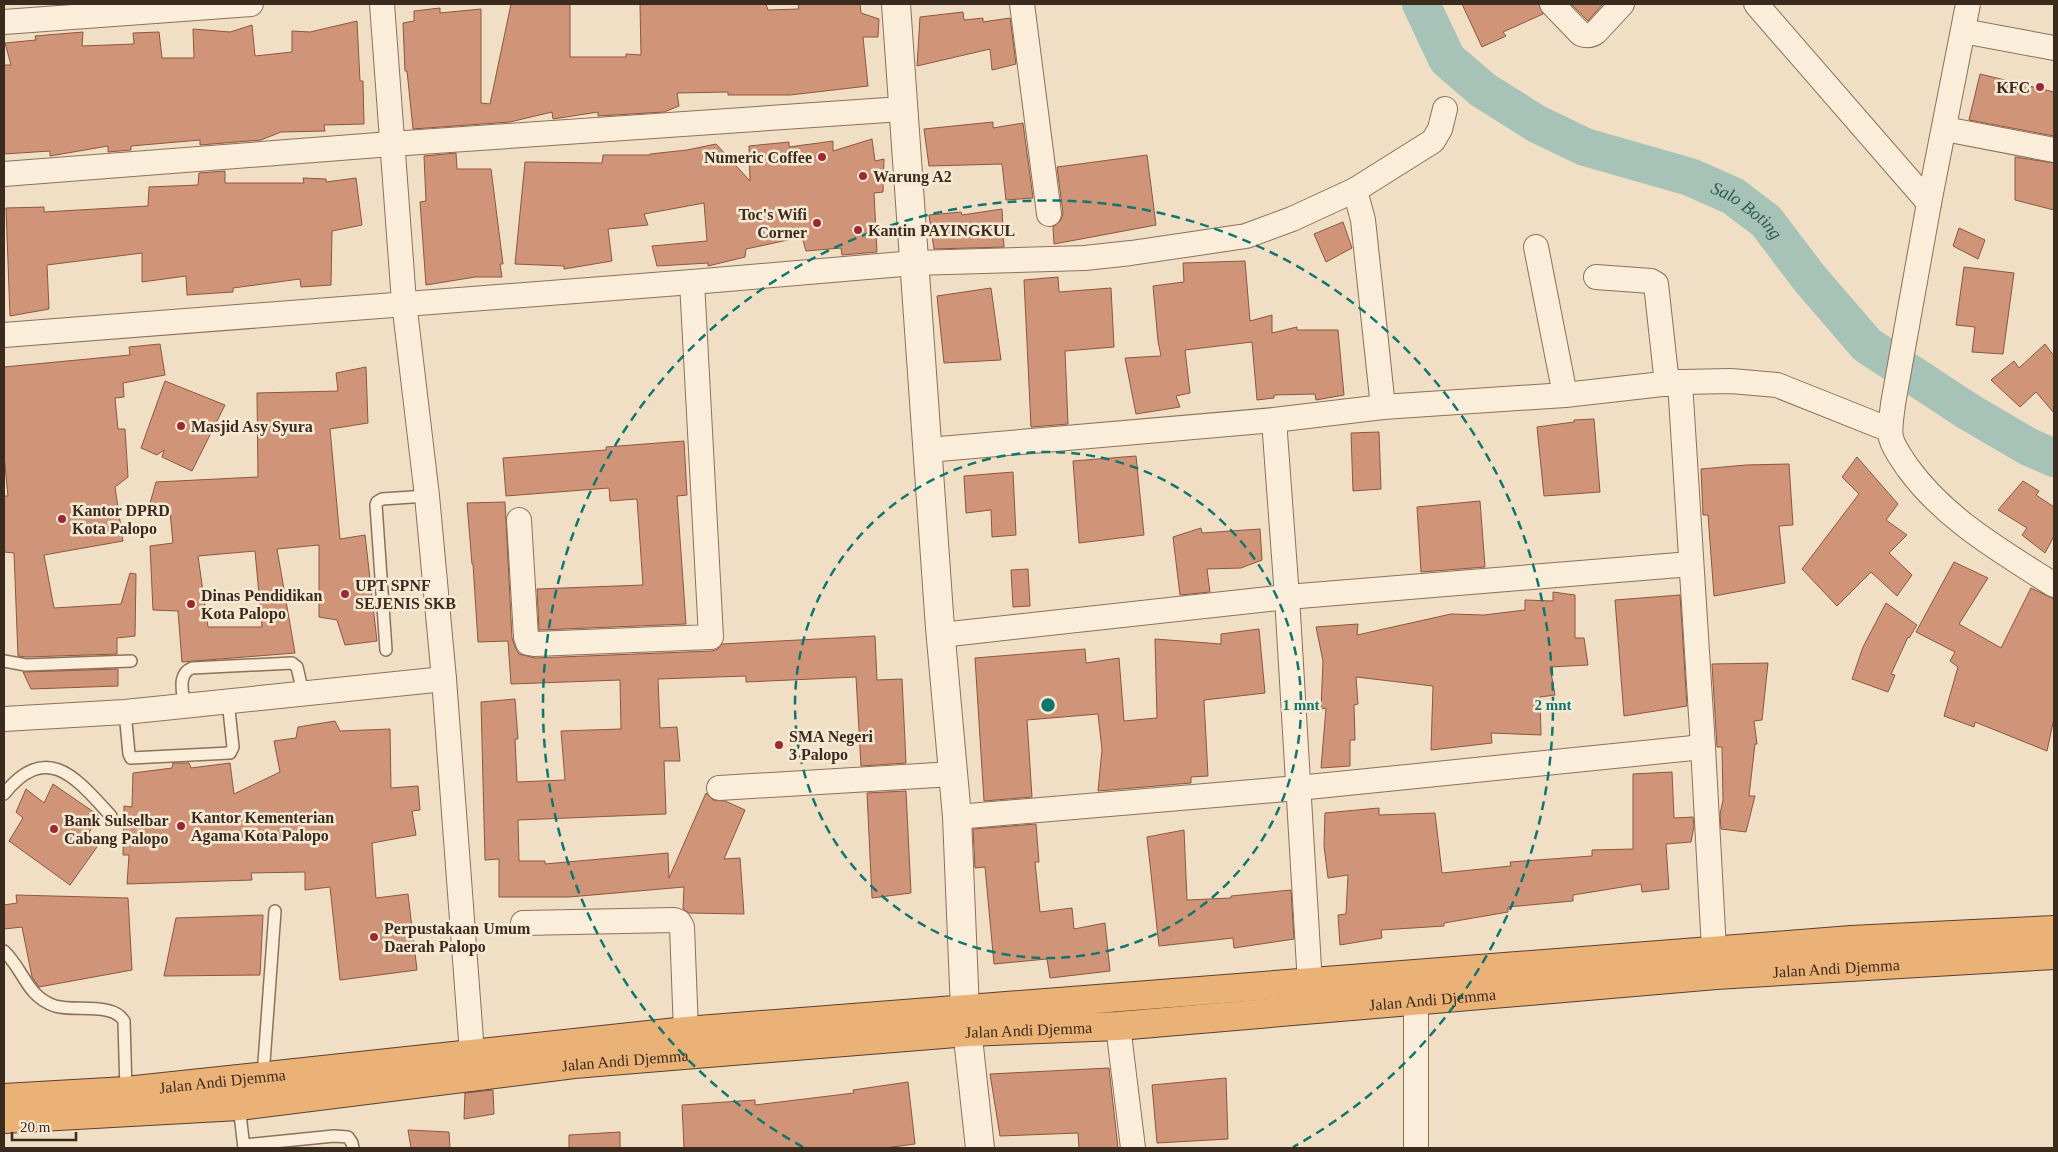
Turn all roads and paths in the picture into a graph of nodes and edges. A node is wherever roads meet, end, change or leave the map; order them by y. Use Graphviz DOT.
graph roads {
  1 [pos="251,4"];
  2 [pos="382,4"];
  3 [pos="896,4"];
  4 [pos="1022,4"];
  5 [pos="1552,4"];
  6 [pos="1622,4"];
  7 [pos="1756,4"];
  8 [pos="1968,4"];
  9 [pos="210,5"];
  10 [pos="4,22"];
  11 [pos="1963,31"];
  12 [pos="2054,48"];
  13 [pos="902,109"];
  14 [pos="1445,109"];
  15 [pos="1945,129"];
  16 [pos="391,144"];
  17 [pos="2054,150"];
  18 [pos="4,174"];
  19 [pos="1355,190"];
  20 [pos="1929,203"];
  21 [pos="1049,214"];
  22 [pos="1536,246"];
  23 [pos="914,263"];
  24 [pos="1596,278"];
  25 [pos="692,282"];
  26 [pos="404,302"];
  27 [pos="4,334"];
  28 [pos="1673,383"];
  29 [pos="1565,395"];
  30 [pos="1384,407"];
  31 [pos="1274,420"];
  32 [pos="1890,430"];
  33 [pos="928,450"];
  34 [pos="426,496"];
  35 [pos="519,520"];
  36 [pos="1691,564"];
  37 [pos="2054,585"];
  38 [pos="1288,597"];
  39 [pos="941,635"];
  40 [pos="386,650"];
  41 [pos="4,661"];
  42 [pos="131,661"];
  43 [pos="444,679"];
  44 [pos="303,693"];
  45 [pos="228,701"];
  46 [pos="184,705"];
  47 [pos="126,712"];
  48 [pos="4,719"];
  49 [pos="1703,747"];
  50 [pos="953,774"];
  51 [pos="719,788"];
  52 [pos="1298,788"];
  53 [pos="4,794"];
  54 [pos="111,816"];
  55 [pos="957,817"];
  56 [pos="275,911"];
  57 [pos="523,923"];
  58 [pos="2054,930"];
  59 [pos="4,951"];
  60 [pos="2054,955"];
  61 [pos="1715,963"];
  62 [pos="1310,984"];
  63 [pos="1416,1000"];
  64 [pos="966,1021"];
  65 [pos="1118,1026"];
  66 [pos="686,1032"];
  67 [pos="474,1064"];
  68 [pos="263,1076"];
  69 [pos="126,1091"];
  70 [pos="4,1098"];
  71 [pos="240,1106"];
  72 [pos="4,1119"];
  73 [pos="244,1147"];
  74 [pos="353,1148"];
  75 [pos="980,1148"];
  76 [pos="1133,1148"];
  77 [pos="1416,1148"];
  1 -- 9 [label="street"];
  2 -- 16 [label="street"];
  3 -- 13 [label="street"];
  4 -- 21 [label="street"];
  5 -- 6 [label="street"];
  7 -- 20 [label="street"];
  8 -- 11 [label="street"];
  9 -- 10 [label="street"];
  11 -- 12 [label="street"];
  11 -- 15 [label="street"];
  13 -- 16 [label="street"];
  13 -- 23 [label="street"];
  14 -- 19 [label="street"];
  15 -- 17 [label="street"];
  15 -- 20 [label="street"];
  16 -- 18 [label="street"];
  16 -- 26 [label="street"];
  19 -- 23 [label="street"];
  19 -- 30 [label="street"];
  20 -- 32 [label="street"];
  22 -- 29 [label="street"];
  23 -- 25 [label="street"];
  23 -- 33 [label="street"];
  24 -- 28 [label="street"];
  25 -- 26 [label="street"];
  25 -- 35 [label="street"];
  26 -- 27 [label="street"];
  26 -- 34 [label="street"];
  28 -- 29 [label="street"];
  28 -- 32 [label="street"];
  28 -- 36 [label="street"];
  29 -- 30 [label="street"];
  30 -- 31 [label="street"];
  31 -- 33 [label="street"];
  31 -- 38 [label="street"];
  32 -- 37 [label="street"];
  33 -- 39 [label="street"];
  34 -- 40 [label="lane"];
  34 -- 43 [label="street"];
  36 -- 38 [label="street"];
  36 -- 49 [label="street"];
  38 -- 39 [label="street"];
  38 -- 52 [label="street"];
  39 -- 50 [label="street"];
  41 -- 42 [label="lane"];
  43 -- 44 [label="street"];
  43 -- 67 [label="street"];
  44 -- 45 [label="street"];
  44 -- 46 [label="lane"];
  45 -- 46 [label="street"];
  45 -- 47 [label="lane"];
  46 -- 47 [label="street"];
  47 -- 48 [label="street"];
  49 -- 52 [label="street"];
  49 -- 61 [label="street"];
  50 -- 51 [label="street"];
  50 -- 55 [label="street"];
  52 -- 55 [label="street"];
  52 -- 62 [label="street"];
  53 -- 54 [label="lane"];
  55 -- 64 [label="street"];
  56 -- 68 [label="lane"];
  57 -- 66 [label="street"];
  58 -- 61 [label="highway, Jalan Andi Djemma"];
  59 -- 69 [label="lane"];
  60 -- 61 [label="highway, Jalan Andi Djemma"];
  61 -- 62 [label="highway, Jalan Andi Djemma"];
  61 -- 63 [label="highway, Jalan Andi Djemma"];
  62 -- 64 [label="highway, Jalan Andi Djemma"];
  63 -- 65 [label="highway, Jalan Andi Djemma"];
  63 -- 77 [label="street"];
  64 -- 65 [label="highway, Jalan Andi Djemma"];
  64 -- 66 [label="highway, Jalan Andi Djemma"];
  64 -- 67 [label="highway, Jalan Andi Djemma"];
  64 -- 75 [label="street"];
  65 -- 76 [label="street"];
  66 -- 67 [label="highway, Jalan Andi Djemma"];
  67 -- 68 [label="highway, Jalan Andi Djemma"];
  67 -- 71 [label="highway, Jalan Andi Djemma"];
  68 -- 69 [label="highway, Jalan Andi Djemma"];
  69 -- 70 [label="highway, Jalan Andi Djemma"];
  71 -- 72 [label="highway, Jalan Andi Djemma"];
  71 -- 73 [label="lane"];
  73 -- 74 [label="lane"];
}
